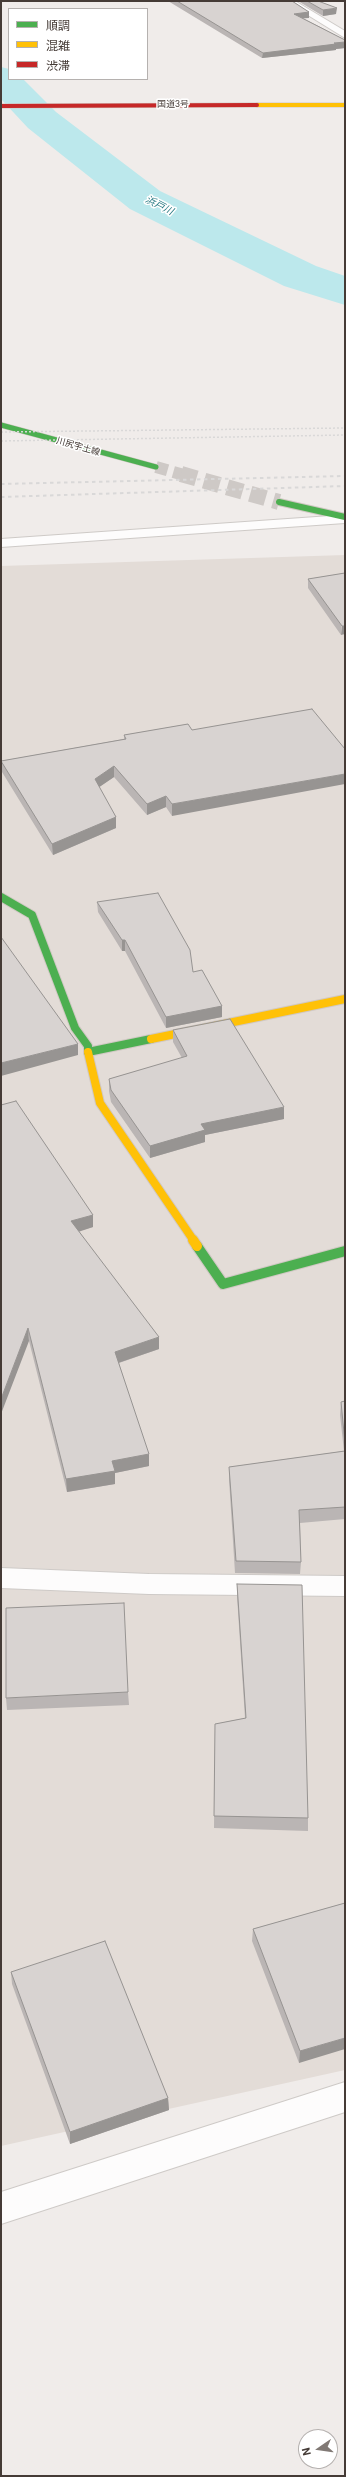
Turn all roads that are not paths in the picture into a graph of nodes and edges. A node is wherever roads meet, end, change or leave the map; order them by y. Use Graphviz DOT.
graph roads {
  1 [pos="289,1"];
  2 [pos="345,35"];
  3 [pos="345,105"];
  4 [pos="1,106"];
  5 [pos="1,425"];
  6 [pos="156,467"];
  7 [pos="279,502"];
  8 [pos="345,518"];
  9 [pos="1,542"];
  10 [pos="1,897"];
  11 [pos="345,1000"];
  12 [pos="88,1052"];
  13 [pos="345,1251"];
  14 [pos="1,1578"];
  15 [pos="345,1586"];
  16 [pos="345,2097"];
  17 [pos="1,2208"];
  1 -- 2 [label="street"];
  3 -- 4 [label="main road, 国道3号"];
  5 -- 6 [label="main road, 川尻宇土線"];
  7 -- 8 [label="main road"];
  8 -- 9 [label="street"];
  10 -- 12 [label="main road"];
  11 -- 12 [label="main road"];
  12 -- 13 [label="main road"];
  14 -- 15 [label="street"];
  16 -- 17 [label="street"];
}
